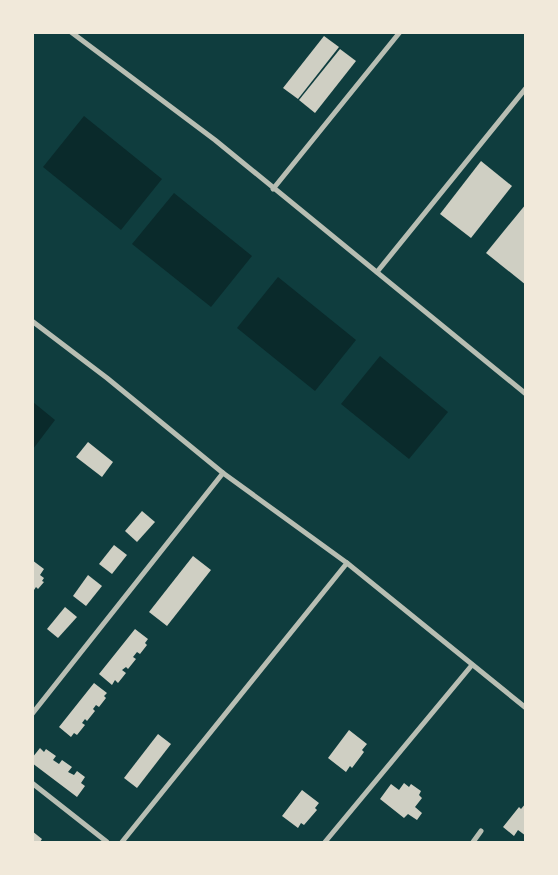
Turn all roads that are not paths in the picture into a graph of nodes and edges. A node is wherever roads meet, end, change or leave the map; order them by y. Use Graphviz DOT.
graph roads {
  1 [pos="71,32"];
  2 [pos="400,32"];
  3 [pos="526,88"];
  4 [pos="273,189"];
  5 [pos="377,272"];
  6 [pos="32,321"];
  7 [pos="526,394"];
  8 [pos="223,473"];
  9 [pos="347,563"];
  10 [pos="472,665"];
  11 [pos="526,708"];
  12 [pos="32,714"];
  13 [pos="32,782"];
  14 [pos="481,831"];
  15 [pos="108,842"];
  16 [pos="122,842"];
  17 [pos="325,842"];
  18 [pos="473,842"];
  1 -- 4 [label="street"];
  2 -- 4 [label="street"];
  3 -- 5 [label="street"];
  4 -- 5 [label="street"];
  5 -- 7 [label="street"];
  6 -- 8 [label="street"];
  8 -- 9 [label="street"];
  8 -- 12 [label="street"];
  9 -- 10 [label="street"];
  9 -- 16 [label="street"];
  10 -- 11 [label="street"];
  10 -- 17 [label="street"];
  13 -- 15 [label="street"];
  14 -- 18 [label="street"];
}
